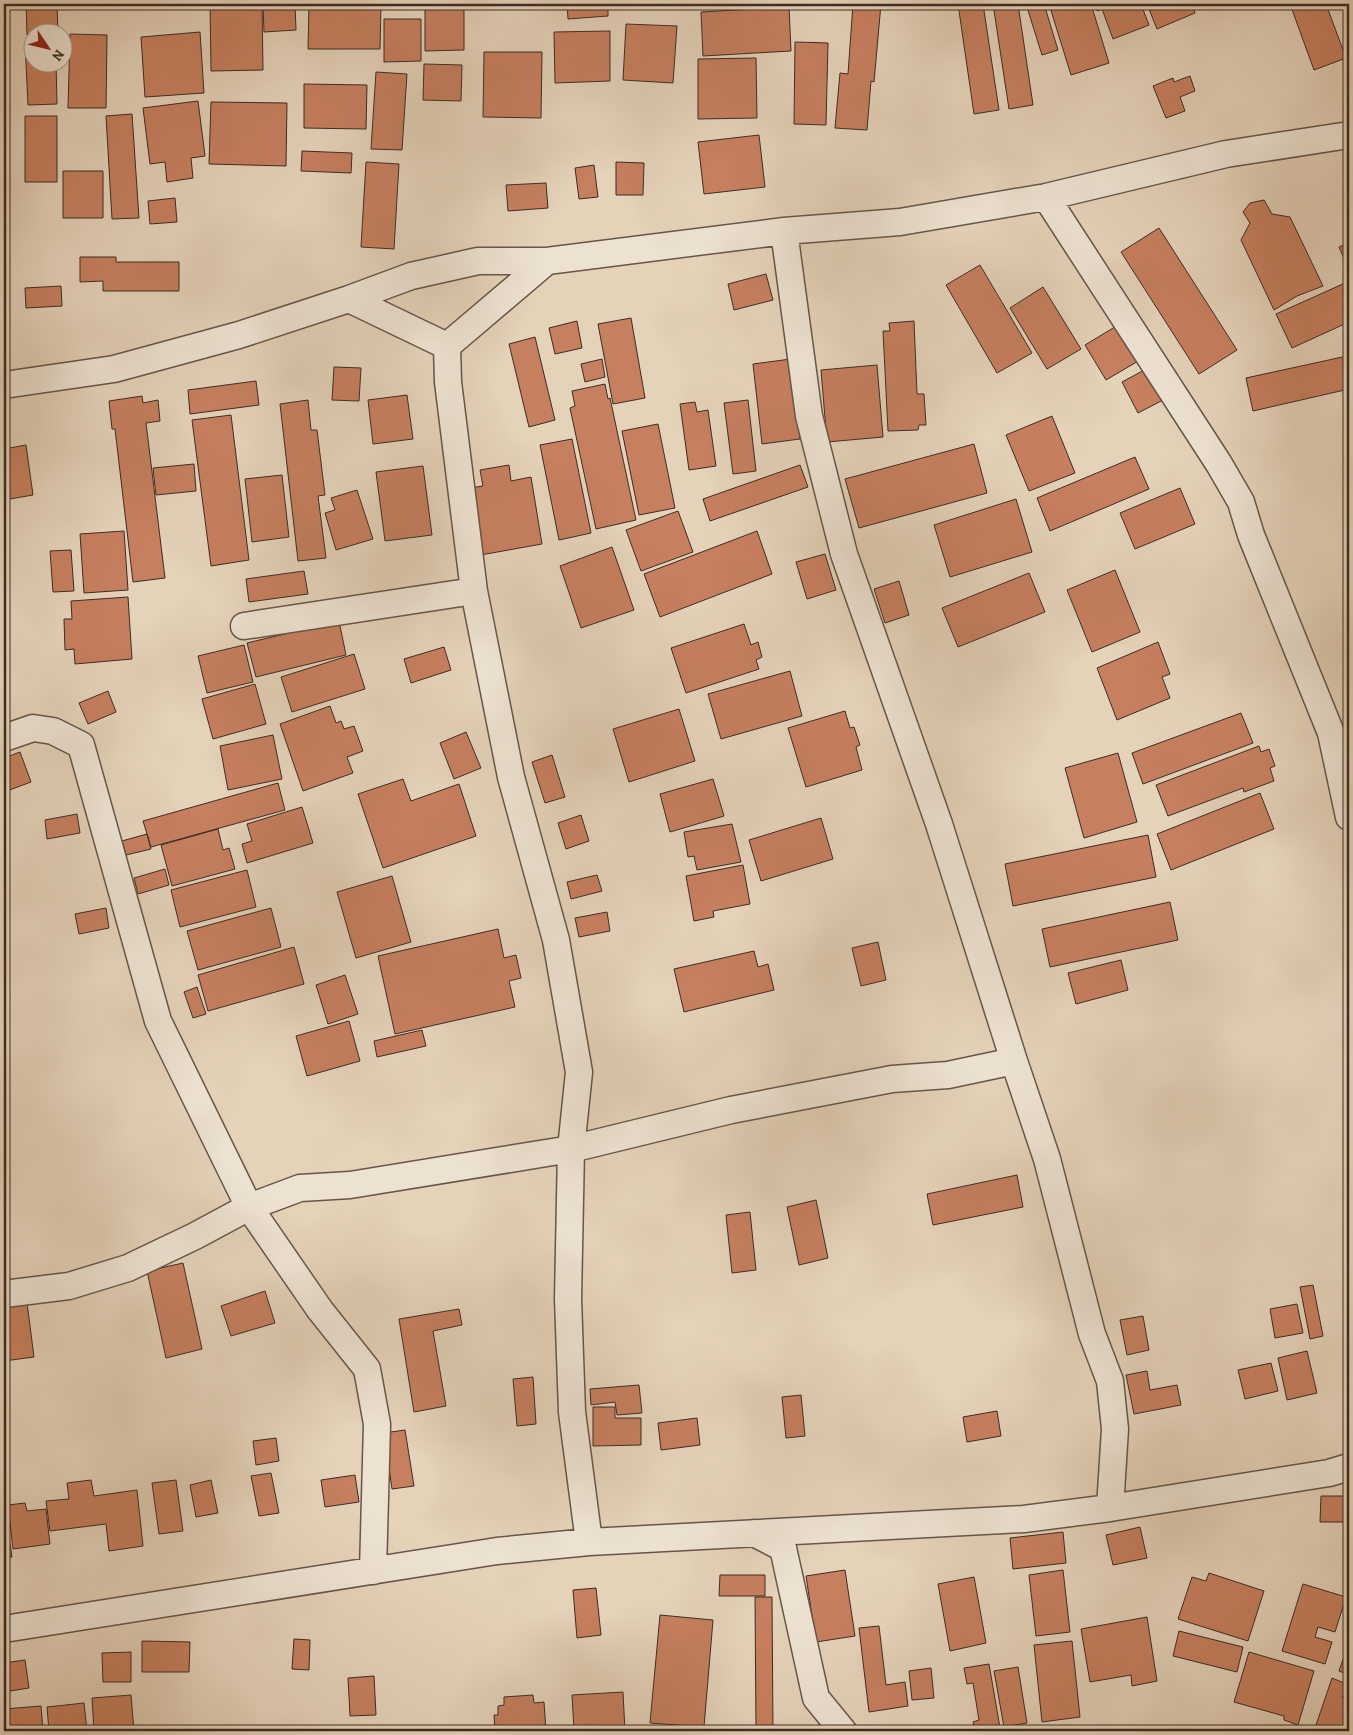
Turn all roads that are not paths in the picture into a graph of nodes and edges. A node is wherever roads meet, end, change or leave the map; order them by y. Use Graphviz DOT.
graph roads {
  1 [pos="1349,135"];
  2 [pos="1046,197"];
  3 [pos="784,231"];
  4 [pos="547,261"];
  5 [pos="349,299"];
  6 [pos="447,346"];
  7 [pos="4,385"];
  8 [pos="474,590"];
  9 [pos="244,626"];
  10 [pos="4,738"];
  11 [pos="1349,817"];
  12 [pos="1014,1061"];
  13 [pos="571,1149"];
  14 [pos="249,1206"];
  15 [pos="4,1294"];
  16 [pos="1343,1470"];
  17 [pos="1110,1508"];
  18 [pos="754,1533"];
  19 [pos="590,1542"];
  20 [pos="373,1571"];
  21 [pos="4,1629"];
  22 [pos="843,1731"];
  1 -- 2 [label="street"];
  2 -- 3 [label="street"];
  2 -- 11 [label="street"];
  3 -- 4 [label="street"];
  3 -- 12 [label="street"];
  4 -- 5 [label="street"];
  4 -- 6 [label="street"];
  5 -- 6 [label="street"];
  5 -- 7 [label="street"];
  6 -- 8 [label="street"];
  8 -- 9 [label="street"];
  8 -- 13 [label="street"];
  10 -- 14 [label="street"];
  12 -- 13 [label="street"];
  12 -- 17 [label="street"];
  13 -- 14 [label="street"];
  13 -- 19 [label="street"];
  14 -- 15 [label="street"];
  14 -- 20 [label="street"];
  16 -- 17 [label="street"];
  17 -- 18 [label="street"];
  18 -- 19 [label="street"];
  18 -- 22 [label="street"];
  19 -- 20 [label="street"];
  20 -- 21 [label="street"];
}
